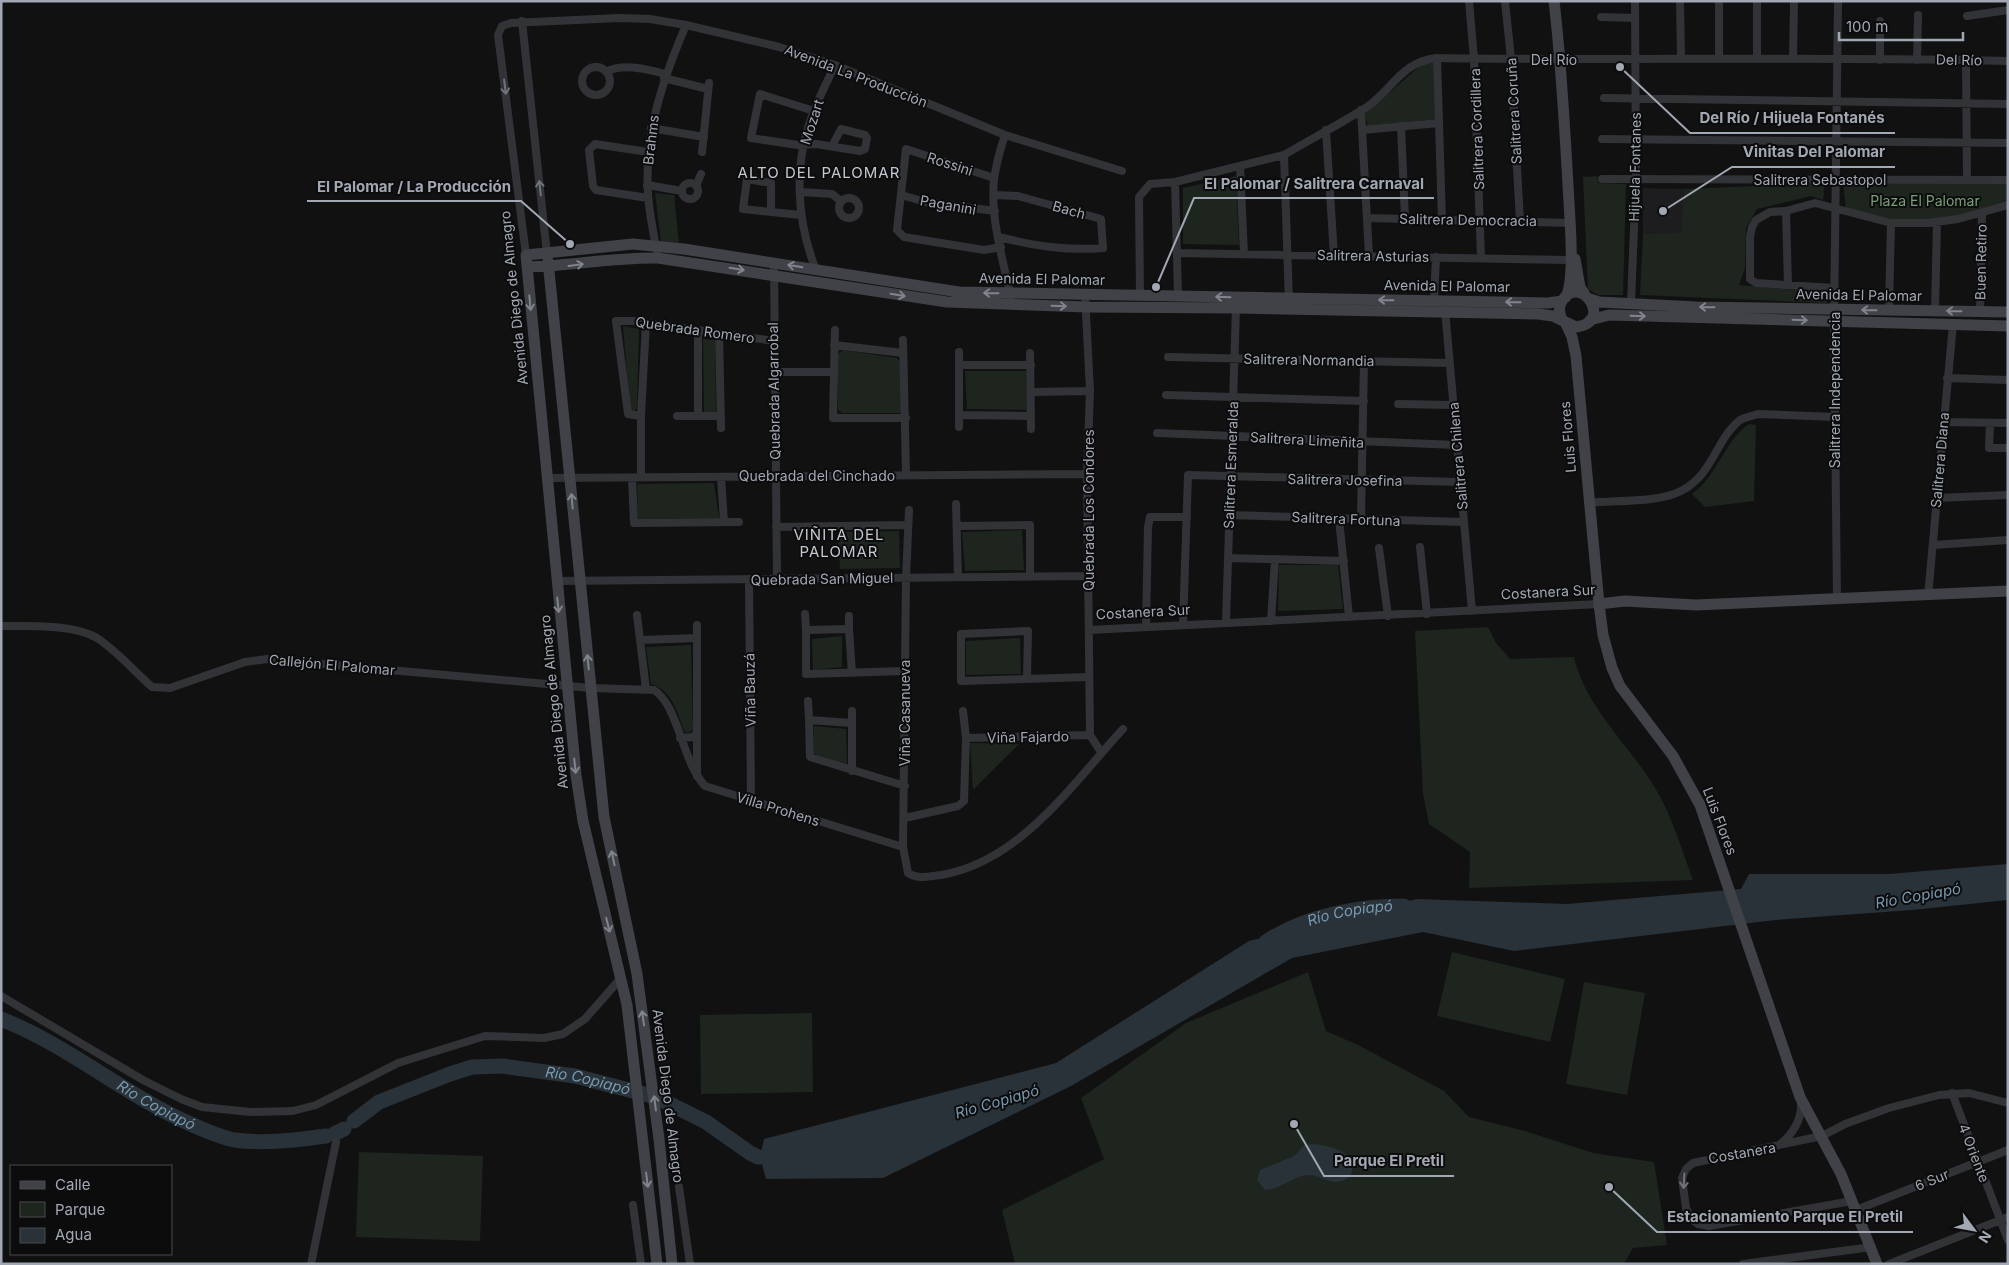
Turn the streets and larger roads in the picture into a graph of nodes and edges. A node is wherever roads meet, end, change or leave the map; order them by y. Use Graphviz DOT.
graph roads {
  1 [pos="1469,1"];
  2 [pos="1505,1"];
  3 [pos="1554,1"];
  4 [pos="1635,1"];
  5 [pos="1680,1"];
  6 [pos="1719,1"];
  7 [pos="1757,1"];
  8 [pos="1794,1"];
  9 [pos="1839,1"];
  10 [pos="2008,10"];
  11 [pos="1918,15"];
  12 [pos="1967,16"];
  13 [pos="1601,17"];
  14 [pos="1635,18"];
  15 [pos="522,21"];
  16 [pos="1880,21"];
  17 [pos="686,25"];
  18 [pos="1437,58"];
  19 [pos="1681,58"];
  20 [pos="1757,58"];
  21 [pos="1474,59"];
  22 [pos="1511,59"];
  23 [pos="1635,59"];
  24 [pos="1719,59"];
  25 [pos="1794,59"];
  26 [pos="1562,60"];
  27 [pos="1837,60"];
  28 [pos="1880,60"];
  29 [pos="1917,60"];
  30 [pos="1966,60"];
  31 [pos="2008,61"];
  32 [pos="835,65"];
  33 [pos="606,72"];
  34 [pos="665,76"];
  35 [pos="1604,98"];
  36 [pos="1636,99"];
  37 [pos="1837,103"];
  38 [pos="1967,104"];
  39 [pos="2008,104"];
  40 [pos="1361,110"];
  41 [pos="814,111"];
  42 [pos="1439,123"];
  43 [pos="1401,126"];
  44 [pos="651,128"];
  45 [pos="1326,130"];
  46 [pos="1362,130"];
  47 [pos="1005,135"];
  48 [pos="704,137"];
  49 [pos="1602,139"];
  50 [pos="1636,140"];
  51 [pos="1836,140"];
  52 [pos="1967,142"];
  53 [pos="2008,143"];
  54 [pos="804,144"];
  55 [pos="832,146"];
  56 [pos="648,152"];
  57 [pos="702,152"];
  58 [pos="1284,155"];
  59 [pos="1240,166"];
  60 [pos="1122,171"];
  61 [pos="701,174"];
  62 [pos="994,178"];
  63 [pos="1602,179"];
  64 [pos="1636,179"];
  65 [pos="1836,180"];
  66 [pos="1967,180"];
  67 [pos="2008,180"];
  68 [pos="1175,182"];
  69 [pos="647,185"];
  70 [pos="696,186"];
  71 [pos="682,191"];
  72 [pos="801,192"];
  73 [pos="901,195"];
  74 [pos="994,195"];
  75 [pos="648,198"];
  76 [pos="841,201"];
  77 [pos="2008,205"];
  78 [pos="1835,208"];
  79 [pos="995,211"];
  80 [pos="1786,211"];
  81 [pos="771,212"];
  82 [pos="1982,212"];
  83 [pos="801,215"];
  84 [pos="1367,218"];
  85 [pos="1405,219"];
  86 [pos="1442,220"];
  87 [pos="1480,221"];
  88 [pos="1520,221"];
  89 [pos="1937,222"];
  90 [pos="1891,223"];
  91 [pos="1570,225"];
  92 [pos="999,237"];
  93 [pos="656,246"];
  94 [pos="1001,247"];
  95 [pos="1177,252"];
  96 [pos="547,254"];
  97 [pos="1244,254"];
  98 [pos="526,255"];
  99 [pos="1287,255"];
  100 [pos="1334,256"];
  101 [pos="1369,256"];
  102 [pos="1436,257"];
  103 [pos="661,258"];
  104 [pos="1481,258"];
  105 [pos="1570,260"];
  106 [pos="548,266"];
  107 [pos="527,267"];
  108 [pos="773,269"];
  109 [pos="816,270"];
  110 [pos="1788,285"];
  111 [pos="1835,288"];
  112 [pos="1010,293"];
  113 [pos="1085,294"];
  114 [pos="1140,295"];
  115 [pos="1178,296"];
  116 [pos="1587,297"];
  117 [pos="1564,299"];
  118 [pos="1631,303"];
  119 [pos="1289,304"];
  120 [pos="1441,304"];
  121 [pos="1013,305"];
  122 [pos="1087,308"];
  123 [pos="1236,308"];
  124 [pos="1889,310"];
  125 [pos="1935,311"];
  126 [pos="1980,312"];
  127 [pos="2008,312"];
  128 [pos="1835,315"];
  129 [pos="1564,322"];
  130 [pos="646,323"];
  131 [pos="1587,323"];
  132 [pos="1953,324"];
  133 [pos="2008,326"];
  134 [pos="698,330"];
  135 [pos="835,330"];
  136 [pos="719,333"];
  137 [pos="903,340"];
  138 [pos="774,341"];
  139 [pos="834,345"];
  140 [pos="959,352"];
  141 [pos="1030,352"];
  142 [pos="903,353"];
  143 [pos="1576,356"];
  144 [pos="1168,357"];
  145 [pos="1234,359"];
  146 [pos="1364,361"];
  147 [pos="1449,363"];
  148 [pos="959,365"];
  149 [pos="1031,366"];
  150 [pos="774,372"];
  151 [pos="834,372"];
  152 [pos="1947,378"];
  153 [pos="2008,380"];
  154 [pos="1032,392"];
  155 [pos="1090,392"];
  156 [pos="1166,394"];
  157 [pos="1233,397"];
  158 [pos="1364,401"];
  159 [pos="1398,404"];
  160 [pos="1453,405"];
  161 [pos="959,415"];
  162 [pos="641,416"];
  163 [pos="677,416"];
  164 [pos="698,416"];
  165 [pos="721,416"];
  166 [pos="1031,416"];
  167 [pos="1835,417"];
  168 [pos="906,418"];
  169 [pos="1943,422"];
  170 [pos="1990,423"];
  171 [pos="2008,423"];
  172 [pos="959,427"];
  173 [pos="721,428"];
  174 [pos="1031,429"];
  175 [pos="1157,434"];
  176 [pos="1232,436"];
  177 [pos="1363,442"];
  178 [pos="1457,446"];
  179 [pos="2008,448"];
  180 [pos="1088,474"];
  181 [pos="906,475"];
  182 [pos="776,476"];
  183 [pos="722,477"];
  184 [pos="1230,477"];
  185 [pos="546,478"];
  186 [pos="570,478"];
  187 [pos="632,478"];
  188 [pos="641,478"];
  189 [pos="1362,480"];
  190 [pos="1460,482"];
  191 [pos="2008,495"];
  192 [pos="1937,498"];
  193 [pos="1589,503"];
  194 [pos="956,504"];
  195 [pos="910,510"];
  196 [pos="1229,515"];
  197 [pos="1187,517"];
  198 [pos="1340,519"];
  199 [pos="1361,519"];
  200 [pos="724,522"];
  201 [pos="739,522"];
  202 [pos="1464,522"];
  203 [pos="907,525"];
  204 [pos="957,526"];
  205 [pos="776,527"];
  206 [pos="2008,540"];
  207 [pos="1933,545"];
  208 [pos="1420,547"];
  209 [pos="1379,548"];
  210 [pos="1228,558"];
  211 [pos="1275,559"];
  212 [pos="1344,560"];
  213 [pos="1030,576"];
  214 [pos="1088,576"];
  215 [pos="958,577"];
  216 [pos="906,578"];
  217 [pos="749,579"];
  218 [pos="777,579"];
  219 [pos="556,581"];
  220 [pos="579,581"];
  221 [pos="2008,591"];
  222 [pos="1928,596"];
  223 [pos="1837,599"];
  224 [pos="1599,604"];
  225 [pos="1472,612"];
  226 [pos="805,614"];
  227 [pos="1427,614"];
  228 [pos="638,615"];
  229 [pos="849,616"];
  230 [pos="1388,616"];
  231 [pos="1349,617"];
  232 [pos="1271,621"];
  233 [pos="1226,623"];
  234 [pos="697,625"];
  235 [pos="1183,625"];
  236 [pos="1,626"];
  237 [pos="1146,627"];
  238 [pos="849,629"];
  239 [pos="806,630"];
  240 [pos="1089,630"];
  241 [pos="697,638"];
  242 [pos="640,640"];
  243 [pos="905,671"];
  244 [pos="852,672"];
  245 [pos="1089,677"];
  246 [pos="1027,678"];
  247 [pos="566,686"];
  248 [pos="591,688"];
  249 [pos="646,689"];
  250 [pos="808,701"];
  251 [pos="852,711"];
  252 [pos="963,712"];
  253 [pos="809,720"];
  254 [pos="852,724"];
  255 [pos="1123,729"];
  256 [pos="697,733"];
  257 [pos="1090,735"];
  258 [pos="680,738"];
  259 [pos="966,738"];
  260 [pos="1101,752"];
  261 [pos="852,770"];
  262 [pos="697,778"];
  263 [pos="905,786"];
  264 [pos="751,801"];
  265 [pos="602,806"];
  266 [pos="581,808"];
  267 [pos="905,818"];
  268 [pos="903,847"];
  269 [pos="621,978"];
  270 [pos="1,996"];
  271 [pos="1952,1093"];
  272 [pos="1800,1097"];
  273 [pos="2008,1103"];
  274 [pos="1822,1136"];
  275 [pos="336,1142"];
  276 [pos="1778,1147"];
  277 [pos="2008,1150"];
  278 [pos="1977,1162"];
  279 [pos="679,1187"];
  280 [pos="633,1205"];
  281 [pos="1854,1206"];
  282 [pos="2004,1218"];
  283 [pos="2008,1240"];
  284 [pos="1872,1247"];
  285 [pos="1785,1261"];
  286 [pos="312,1264"];
  287 [pos="641,1264"];
  288 [pos="657,1264"];
  289 [pos="672,1264"];
  290 [pos="690,1264"];
  291 [pos="1743,1264"];
  292 [pos="1877,1264"];
  293 [pos="1889,1264"];
  1 -- 21 [label="street, Salitrera Cordillera"];
  2 -- 22 [label="street, Salitrera Coruña"];
  3 -- 26 [label="street"];
  4 -- 14 [label="street, Hijuela Fontanes"];
  5 -- 19 [label="street"];
  6 -- 24 [label="street"];
  7 -- 20 [label="street"];
  8 -- 25 [label="street"];
  9 -- 27 [label="street, Salitrera Independencia"];
  10 -- 12 [label="street"];
  11 -- 29 [label="street"];
  13 -- 14 [label="street"];
  14 -- 23 [label="street, Hijuela Fontanes"];
  15 -- 17 [label="street, Avenida La Producción"];
  96 -- 15 [label="street, Avenida Diego de Almagro, one-way"];
  15 -- 98 [label="street, Avenida Diego de Almagro, one-way"];
  16 -- 28 [label="street"];
  17 -- 32 [label="street, Avenida La Producción"];
  17 -- 34 [label="street, Brahms"];
  18 -- 21 [label="street, Del Río"];
  18 -- 40 [label="street, Del Río"];
  18 -- 42 [label="street"];
  19 -- 23 [label="street, Del Río"];
  19 -- 24 [label="street, Del Río"];
  20 -- 24 [label="street, Del Río"];
  20 -- 25 [label="street, Del Río"];
  21 -- 22 [label="street, Del Río"];
  21 -- 87 [label="street, Salitrera Cordillera"];
  22 -- 26 [label="street, Del Río"];
  22 -- 88 [label="street, Salitrera Coruña"];
  23 -- 26 [label="street, Del Río"];
  23 -- 36 [label="street, Hijuela Fontanes"];
  25 -- 27 [label="street, Del Río"];
  26 -- 91 [label="street"];
  27 -- 28 [label="street, Del Río"];
  27 -- 37 [label="street, Salitrera Independencia"];
  28 -- 29 [label="street, Del Río"];
  29 -- 30 [label="street, Del Río"];
  30 -- 31 [label="street, Del Río"];
  30 -- 38 [label="street"];
  32 -- 41 [label="street, Mozart"];
  32 -- 47 [label="street, Avenida La Producción"];
  33 -- 34 [label="street"];
  34 -- 44 [label="street, Brahms"];
  34 -- 48 [label="street"];
  35 -- 36 [label="street"];
  36 -- 37 [label="street"];
  36 -- 50 [label="street, Hijuela Fontanes"];
  37 -- 38 [label="street"];
  37 -- 51 [label="street, Salitrera Independencia"];
  38 -- 39 [label="street"];
  38 -- 52 [label="street"];
  40 -- 45 [label="street, Del Río"];
  40 -- 46 [label="street"];
  41 -- 54 [label="street, Mozart"];
  41 -- 54 [label="street"];
  42 -- 43 [label="street"];
  42 -- 86 [label="street"];
  43 -- 46 [label="street"];
  43 -- 85 [label="street"];
  44 -- 48 [label="street"];
  44 -- 56 [label="street, Brahms"];
  45 -- 58 [label="street, Del Río"];
  45 -- 100 [label="street"];
  46 -- 84 [label="street"];
  47 -- 60 [label="street, Avenida La Producción"];
  47 -- 62 [label="street"];
  48 -- 57 [label="street"];
  49 -- 50 [label="street"];
  50 -- 51 [label="street"];
  50 -- 64 [label="street, Hijuela Fontanes"];
  51 -- 52 [label="street"];
  51 -- 65 [label="street, Salitrera Independencia"];
  52 -- 53 [label="street"];
  52 -- 66 [label="street"];
  54 -- 55 [label="street"];
  54 -- 72 [label="street, Mozart"];
  56 -- 69 [label="street, Brahms"];
  56 -- 75 [label="street"];
  58 -- 59 [label="street, Del Río"];
  58 -- 99 [label="street"];
  59 -- 68 [label="street, Del Río"];
  59 -- 97 [label="street"];
  61 -- 70 [label="street"];
  62 -- 73 [label="street, Rossini"];
  62 -- 74 [label="street"];
  63 -- 64 [label="street, Salitrera Sebastopol"];
  64 -- 65 [label="street, Salitrera Sebastopol"];
  64 -- 118 [label="street, Hijuela Fontanes"];
  65 -- 66 [label="street, Salitrera Sebastopol"];
  65 -- 78 [label="street, Salitrera Independencia"];
  66 -- 67 [label="street, Salitrera Sebastopol"];
  68 -- 95 [label="street"];
  68 -- 114 [label="street, Del Río"];
  69 -- 71 [label="street"];
  69 -- 75 [label="street, Brahms"];
  70 -- 71 [label="street"];
  70 -- 71 [label="street"];
  72 -- 76 [label="street"];
  72 -- 83 [label="street, Mozart"];
  73 -- 79 [label="street, Paganini"];
  73 -- 94 [label="street"];
  74 -- 79 [label="street"];
  74 -- 92 [label="street, Bach"];
  75 -- 93 [label="street, Brahms"];
  77 -- 82 [label="street"];
  78 -- 80 [label="street"];
  78 -- 90 [label="street"];
  78 -- 111 [label="street, Salitrera Independencia"];
  79 -- 92 [label="street"];
  80 -- 110 [label="street"];
  80 -- 110 [label="street"];
  81 -- 81 [label="street"];
  81 -- 83 [label="street"];
  82 -- 89 [label="street"];
  82 -- 126 [label="street, Buen Retiro"];
  83 -- 109 [label="street, Mozart"];
  84 -- 85 [label="street, Salitrera Democracia"];
  84 -- 101 [label="street"];
  85 -- 86 [label="street, Salitrera Democracia"];
  86 -- 87 [label="street, Salitrera Democracia"];
  87 -- 88 [label="street, Salitrera Democracia"];
  87 -- 104 [label="street, Salitrera Cordillera"];
  88 -- 91 [label="street, Salitrera Democracia"];
  89 -- 90 [label="street"];
  89 -- 125 [label="street"];
  90 -- 124 [label="street"];
  91 -- 105 [label="street"];
  91 -- 116 [label="street"];
  92 -- 94 [label="street"];
  93 -- 96 [label="street, Avenida El Palomar"];
  93 -- 103 [label="street, Brahms"];
  93 -- 108 [label="street, Avenida El Palomar"];
  94 -- 112 [label="street"];
  95 -- 97 [label="street, Salitrera Asturias"];
  95 -- 115 [label="street"];
  96 -- 98 [label="street, Avenida El Palomar"];
  96 -- 106 [label="street, Avenida Diego de Almagro"];
  97 -- 99 [label="street, Salitrera Asturias"];
  98 -- 107 [label="street, Avenida Diego de Almagro"];
  99 -- 100 [label="street, Salitrera Asturias"];
  99 -- 119 [label="street"];
  100 -- 101 [label="street, Salitrera Asturias"];
  101 -- 102 [label="street, Salitrera Asturias"];
  102 -- 104 [label="street, Salitrera Asturias"];
  102 -- 120 [label="street, Salitrera Chilena"];
  106 -- 103 [label="street, Avenida El Palomar, one-way"];
  103 -- 108 [label="street, Avenida El Palomar, one-way"];
  104 -- 105 [label="street, Salitrera Asturias"];
  105 -- 117 [label="street"];
  106 -- 107 [label="street, Avenida El Palomar"];
  106 -- 186 [label="street, Avenida Diego de Almagro"];
  107 -- 185 [label="street, Avenida Diego de Almagro, one-way"];
  109 -- 108 [label="street, Avenida El Palomar, one-way"];
  108 -- 121 [label="street, Avenida El Palomar, one-way"];
  108 -- 138 [label="street, Quebrada Algarrobal"];
  112 -- 109 [label="street, Avenida El Palomar, one-way"];
  110 -- 111 [label="street"];
  111 -- 128 [label="street, Salitrera Independencia"];
  112 -- 113 [label="street, Avenida El Palomar"];
  112 -- 121 [label="street"];
  113 -- 114 [label="street, Avenida El Palomar"];
  113 -- 122 [label="street, Quebrada Los Condores"];
  114 -- 115 [label="street, Avenida El Palomar"];
  119 -- 115 [label="street, Avenida El Palomar, one-way"];
  116 -- 117 [label="street"];
  116 -- 118 [label="street, Avenida El Palomar"];
  116 -- 131 [label="street"];
  117 -- 120 [label="street, Avenida El Palomar, one-way"];
  117 -- 129 [label="street"];
  128 -- 118 [label="street, Avenida El Palomar, one-way"];
  119 -- 120 [label="street, Avenida El Palomar"];
  119 -- 123 [label="street, Avenida El Palomar"];
  120 -- 129 [label="street, Avenida El Palomar"];
  120 -- 147 [label="street, Salitrera Chilena"];
  121 -- 122 [label="street, Avenida El Palomar, one-way"];
  122 -- 123 [label="street, Avenida El Palomar"];
  122 -- 155 [label="street, Quebrada Los Condores"];
  123 -- 145 [label="street, Salitrera Esmeralda"];
  124 -- 125 [label="street, Avenida El Palomar"];
  124 -- 128 [label="street, Avenida El Palomar, one-way"];
  126 -- 125 [label="street, Avenida El Palomar, one-way"];
  126 -- 127 [label="street, Avenida El Palomar"];
  131 -- 128 [label="street, Avenida El Palomar, one-way"];
  128 -- 132 [label="street, Avenida El Palomar"];
  128 -- 167 [label="street, Salitrera Independencia"];
  129 -- 131 [label="street"];
  129 -- 143 [label="street, Luis Flores"];
  130 -- 134 [label="street, Quebrada Romero"];
  130 -- 162 [label="street"];
  130 -- 162 [label="street, Quebrada Romero"];
  131 -- 143 [label="street, Luis Flores"];
  132 -- 133 [label="street, Avenida El Palomar"];
  132 -- 152 [label="street, Salitrera Diana"];
  134 -- 136 [label="street, Quebrada Romero"];
  134 -- 164 [label="street"];
  135 -- 139 [label="street"];
  136 -- 138 [label="street, Quebrada Romero"];
  136 -- 165 [label="street"];
  137 -- 142 [label="street"];
  138 -- 150 [label="street, Quebrada Algarrobal"];
  139 -- 142 [label="street"];
  139 -- 151 [label="street"];
  140 -- 148 [label="street"];
  141 -- 149 [label="street"];
  142 -- 168 [label="street"];
  143 -- 193 [label="street, Luis Flores"];
  144 -- 145 [label="street, Salitrera Normandia"];
  145 -- 146 [label="street, Salitrera Normandia"];
  145 -- 157 [label="street, Salitrera Esmeralda"];
  146 -- 147 [label="street, Salitrera Normandia"];
  146 -- 158 [label="street"];
  147 -- 160 [label="street, Salitrera Chilena"];
  148 -- 149 [label="street"];
  148 -- 161 [label="street"];
  149 -- 154 [label="street"];
  150 -- 151 [label="street"];
  150 -- 182 [label="street, Quebrada Algarrobal"];
  151 -- 168 [label="street"];
  152 -- 153 [label="street"];
  152 -- 169 [label="street, Salitrera Diana"];
  154 -- 155 [label="street"];
  154 -- 166 [label="street"];
  155 -- 180 [label="street, Quebrada Los Condores"];
  156 -- 157 [label="street"];
  157 -- 158 [label="street"];
  157 -- 176 [label="street, Salitrera Esmeralda"];
  158 -- 177 [label="street"];
  159 -- 160 [label="street"];
  160 -- 178 [label="street, Salitrera Chilena"];
  161 -- 166 [label="street"];
  161 -- 172 [label="street"];
  162 -- 188 [label="street"];
  163 -- 164 [label="street"];
  164 -- 165 [label="street"];
  165 -- 173 [label="street"];
  166 -- 174 [label="street"];
  167 -- 193 [label="street"];
  167 -- 223 [label="street, Salitrera Independencia"];
  168 -- 181 [label="street"];
  169 -- 170 [label="street"];
  169 -- 192 [label="street, Salitrera Diana"];
  170 -- 171 [label="street"];
  170 -- 179 [label="street"];
  175 -- 176 [label="street, Salitrera Limeñita"];
  176 -- 177 [label="street, Salitrera Limeñita"];
  176 -- 184 [label="street, Salitrera Esmeralda"];
  177 -- 178 [label="street, Salitrera Limeñita"];
  177 -- 189 [label="street"];
  178 -- 190 [label="street, Salitrera Chilena"];
  180 -- 181 [label="street, Quebrada del Cinchado"];
  180 -- 214 [label="street, Quebrada Los Condores"];
  181 -- 182 [label="street, Quebrada del Cinchado"];
  182 -- 183 [label="street, Quebrada del Cinchado"];
  182 -- 205 [label="street, Quebrada Algarrobal"];
  183 -- 188 [label="street, Quebrada del Cinchado"];
  183 -- 200 [label="street"];
  184 -- 189 [label="street, Salitrera Josefina"];
  184 -- 196 [label="street, Salitrera Esmeralda"];
  184 -- 197 [label="street, Salitrera Josefina"];
  185 -- 186 [label="street, Quebrada del Cinchado"];
  185 -- 219 [label="street, Avenida Diego de Almagro"];
  186 -- 187 [label="street, Quebrada del Cinchado"];
  220 -- 186 [label="street, Avenida Diego de Almagro, one-way"];
  187 -- 188 [label="street, Quebrada del Cinchado"];
  187 -- 200 [label="street"];
  189 -- 190 [label="street, Salitrera Josefina"];
  189 -- 199 [label="street"];
  190 -- 202 [label="street, Salitrera Chilena"];
  191 -- 192 [label="street"];
  192 -- 207 [label="street, Salitrera Diana"];
  193 -- 224 [label="street, Luis Flores"];
  194 -- 204 [label="street"];
  195 -- 203 [label="street, Viña Casanueva"];
  196 -- 198 [label="street, Salitrera Fortuna"];
  196 -- 210 [label="street, Salitrera Esmeralda"];
  197 -- 235 [label="street"];
  197 -- 237 [label="street"];
  198 -- 199 [label="street, Salitrera Fortuna"];
  198 -- 212 [label="street"];
  199 -- 202 [label="street, Salitrera Fortuna"];
  200 -- 201 [label="street"];
  202 -- 225 [label="street, Salitrera Chilena"];
  203 -- 205 [label="street"];
  203 -- 216 [label="street, Viña Casanueva"];
  204 -- 213 [label="street"];
  204 -- 215 [label="street"];
  205 -- 218 [label="street, Quebrada Algarrobal"];
  206 -- 207 [label="street"];
  207 -- 222 [label="street, Salitrera Diana"];
  208 -- 227 [label="street"];
  209 -- 230 [label="street"];
  210 -- 211 [label="street"];
  210 -- 233 [label="street, Salitrera Esmeralda"];
  211 -- 212 [label="street"];
  211 -- 232 [label="street"];
  212 -- 231 [label="street"];
  213 -- 214 [label="street, Quebrada San Miguel"];
  213 -- 215 [label="street, Quebrada San Miguel"];
  214 -- 240 [label="street, Quebrada Los Condores"];
  215 -- 216 [label="street, Quebrada San Miguel"];
  216 -- 218 [label="street, Quebrada San Miguel"];
  216 -- 243 [label="street, Viña Casanueva"];
  217 -- 218 [label="street, Quebrada San Miguel"];
  217 -- 220 [label="street, Quebrada San Miguel"];
  217 -- 264 [label="street, Viña Bauzá"];
  219 -- 220 [label="street, Quebrada San Miguel"];
  219 -- 247 [label="street, Avenida Diego de Almagro, one-way"];
  248 -- 220 [label="street, Avenida Diego de Almagro, one-way"];
  221 -- 222 [label="street, Costanera Sur"];
  222 -- 223 [label="street, Costanera Sur"];
  223 -- 224 [label="street, Costanera Sur"];
  224 -- 225 [label="street, Costanera Sur"];
  224 -- 272 [label="street, Luis Flores"];
  225 -- 227 [label="street, Costanera Sur"];
  226 -- 239 [label="street"];
  227 -- 230 [label="street, Costanera Sur"];
  228 -- 242 [label="street"];
  229 -- 238 [label="street"];
  230 -- 231 [label="street, Costanera Sur"];
  231 -- 232 [label="street, Costanera Sur"];
  232 -- 233 [label="street, Costanera Sur"];
  233 -- 235 [label="street, Costanera Sur"];
  234 -- 241 [label="street"];
  235 -- 237 [label="street, Costanera Sur"];
  236 -- 247 [label="street, Callejón El Palomar"];
  237 -- 240 [label="street, Costanera Sur"];
  238 -- 239 [label="street"];
  238 -- 244 [label="street"];
  239 -- 244 [label="street"];
  240 -- 245 [label="street, Quebrada Los Condores"];
  241 -- 242 [label="street"];
  241 -- 256 [label="street"];
  242 -- 249 [label="street"];
  243 -- 244 [label="street"];
  243 -- 263 [label="street, Viña Casanueva"];
  245 -- 246 [label="street"];
  245 -- 257 [label="street, Quebrada Los Condores"];
  246 -- 246 [label="street"];
  247 -- 248 [label="street"];
  247 -- 266 [label="street, Avenida Diego de Almagro, one-way"];
  248 -- 249 [label="street"];
  248 -- 265 [label="street, Avenida Diego de Almagro"];
  249 -- 258 [label="street"];
  250 -- 253 [label="street"];
  251 -- 254 [label="street"];
  252 -- 259 [label="street"];
  253 -- 254 [label="street"];
  253 -- 261 [label="street"];
  254 -- 261 [label="street"];
  255 -- 260 [label="street"];
  256 -- 258 [label="street"];
  256 -- 262 [label="street"];
  257 -- 259 [label="street, Viña Fajardo"];
  257 -- 260 [label="street"];
  258 -- 262 [label="street"];
  259 -- 267 [label="street"];
  260 -- 268 [label="street"];
  261 -- 263 [label="street"];
  262 -- 264 [label="street, Villa Prohens"];
  263 -- 267 [label="street, Viña Casanueva"];
  264 -- 268 [label="street, Villa Prohens"];
  265 -- 266 [label="street"];
  289 -- 265 [label="street, Avenida Diego de Almagro, one-way"];
  266 -- 269 [label="street, Avenida Diego de Almagro, one-way"];
  267 -- 268 [label="street, Viña Casanueva"];
  269 -- 270 [label="street"];
  269 -- 288 [label="street, Avenida Diego de Almagro, one-way"];
  271 -- 273 [label="street, Costanera"];
  271 -- 274 [label="street, Costanera"];
  271 -- 278 [label="street, 4 Oriente"];
  272 -- 274 [label="street, Luis Flores"];
  272 -- 276 [label="street"];
  274 -- 276 [label="street, Costanera"];
  274 -- 281 [label="street, Luis Flores"];
  275 -- 286 [label="street"];
  276 -- 281 [label="street, Costanera, one-way"];
  277 -- 278 [label="street, 6 Sur"];
  278 -- 281 [label="street, 6 Sur"];
  278 -- 282 [label="street, 4 Oriente"];
  279 -- 290 [label="street"];
  280 -- 287 [label="street"];
  281 -- 284 [label="street, Luis Flores"];
  282 -- 283 [label="street, 4 Oriente"];
  282 -- 293 [label="street"];
  284 -- 285 [label="street"];
  284 -- 292 [label="street, Luis Flores"];
  285 -- 291 [label="street"];
}
